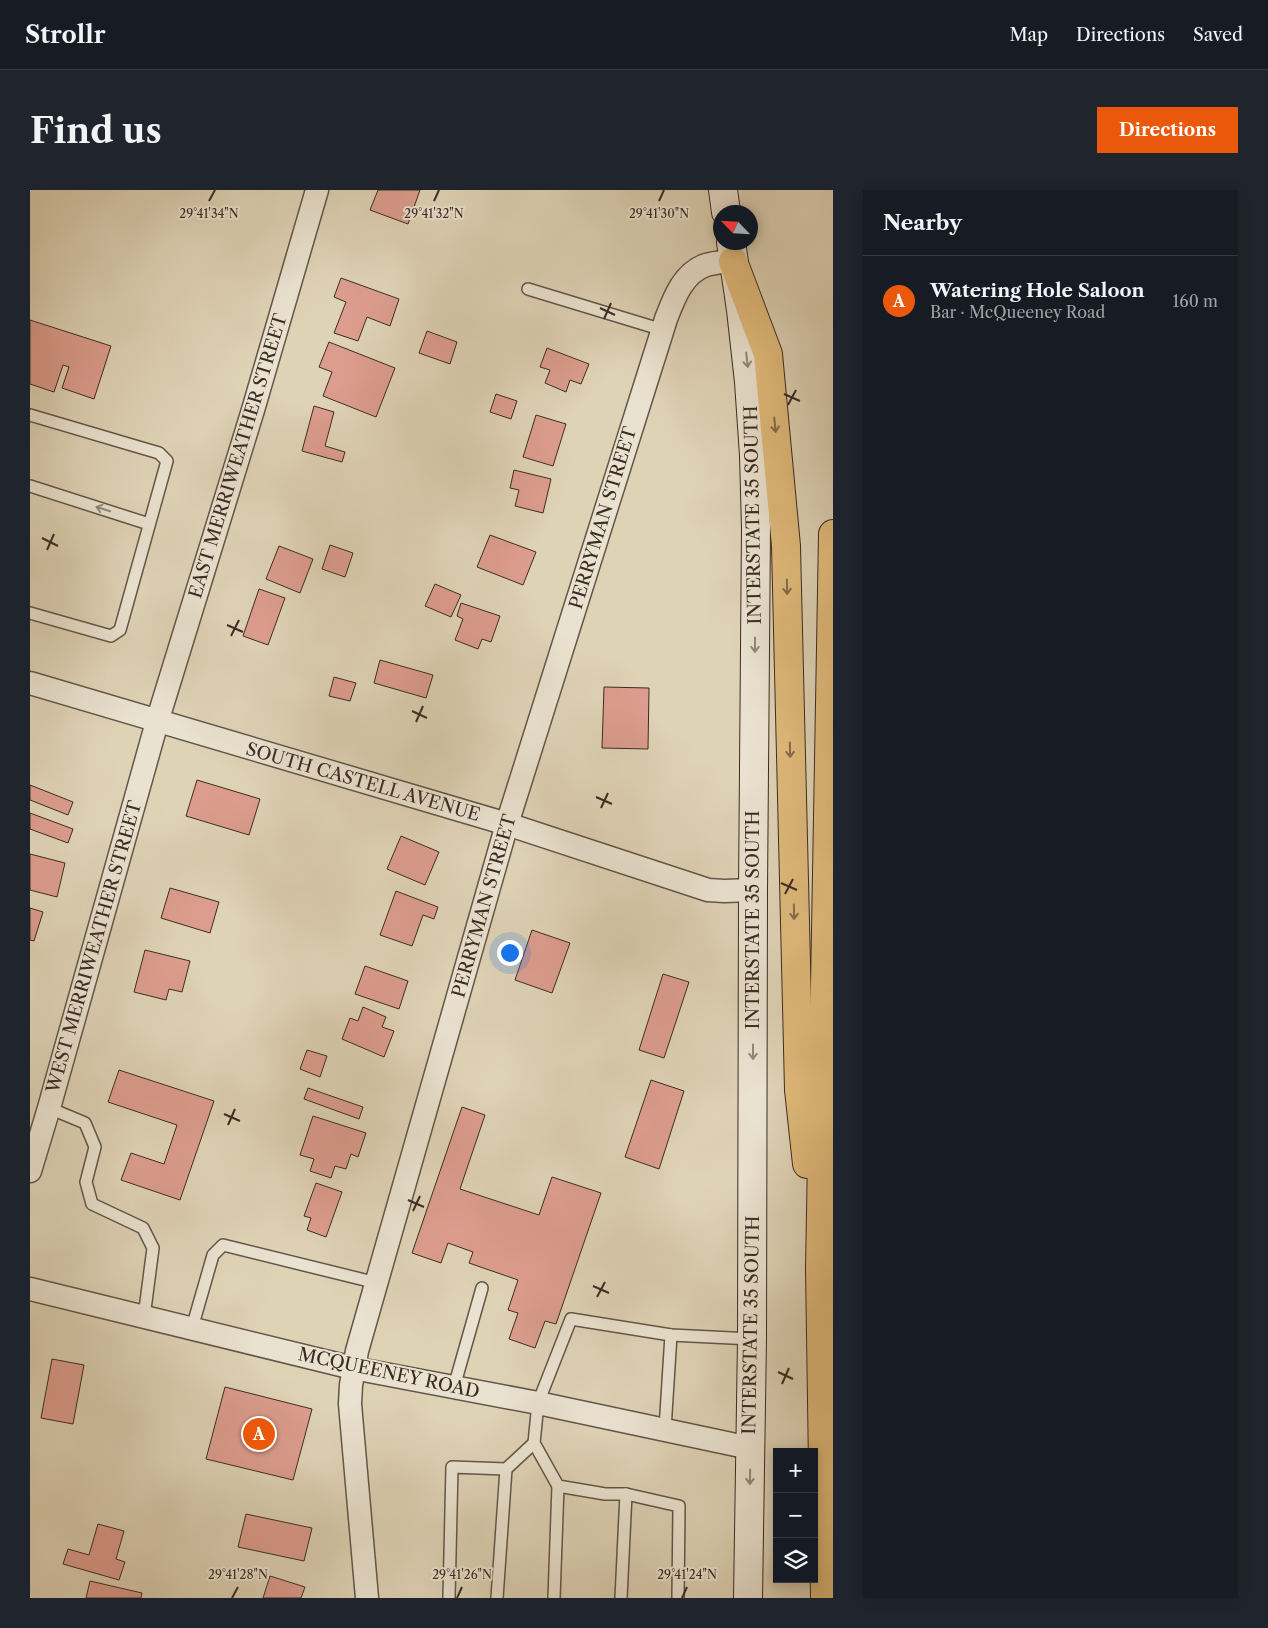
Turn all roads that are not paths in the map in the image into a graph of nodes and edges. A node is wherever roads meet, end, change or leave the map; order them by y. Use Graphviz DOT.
graph roads {
  1 [pos="317,190"];
  2 [pos="732,252"];
  3 [pos="528,289"];
  4 [pos="663,330"];
  5 [pos="30,415"];
  6 [pos="30,486"];
  7 [pos="149,524"];
  8 [pos="833,534"];
  9 [pos="30,613"];
  10 [pos="30,683"];
  11 [pos="157,722"];
  12 [pos="507,824"];
  13 [pos="753,890"];
  14 [pos="49,1108"];
  15 [pos="30,1172"];
  16 [pos="820,1269"];
  17 [pos="378,1283"];
  18 [pos="482,1288"];
  19 [pos="30,1289"];
  20 [pos="144,1316"];
  21 [pos="192,1328"];
  22 [pos="671,1335"];
  23 [pos="752,1339"];
  24 [pos="353,1368"];
  25 [pos="454,1387"];
  26 [pos="538,1403"];
  27 [pos="664,1430"];
  28 [pos="534,1442"];
  29 [pos="750,1448"];
  30 [pos="506,1469"];
  31 [pos="558,1486"];
  32 [pos="626,1494"];
  33 [pos="367,1598"];
  34 [pos="450,1598"];
  35 [pos="497,1598"];
  36 [pos="554,1598"];
  37 [pos="621,1598"];
  38 [pos="678,1598"];
  39 [pos="748,1598"];
  40 [pos="825,1598"];
  1 -- 11 [label="street, EAST MERRIWEATHER STREET"];
  2 -- 4 [label="street, PERRYMAN STREET"];
  2 -- 13 [label="main road, INTERSTATE 35 SOUTH, one-way"];
  2 -- 16 [label="highway, one-way"];
  3 -- 4 [label="lane"];
  4 -- 12 [label="street, PERRYMAN STREET"];
  5 -- 7 [label="lane"];
  7 -- 6 [label="lane, one-way"];
  7 -- 9 [label="lane"];
  8 -- 16 [label="highway"];
  10 -- 11 [label="street, SOUTH CASTELL AVENUE"];
  11 -- 12 [label="street, SOUTH CASTELL AVENUE"];
  11 -- 14 [label="street, WEST MERRIWEATHER STREET"];
  12 -- 13 [label="street, SOUTH CASTELL AVENUE"];
  12 -- 17 [label="street, PERRYMAN STREET"];
  13 -- 23 [label="main road, INTERSTATE 35 SOUTH, one-way"];
  14 -- 15 [label="street, WEST MERRIWEATHER STREET"];
  14 -- 20 [label="lane"];
  16 -- 40 [label="highway"];
  17 -- 21 [label="lane"];
  17 -- 24 [label="street, PERRYMAN STREET"];
  18 -- 25 [label="lane"];
  19 -- 20 [label="street, MCQUEENEY ROAD"];
  20 -- 21 [label="street, MCQUEENEY ROAD"];
  21 -- 24 [label="street, MCQUEENEY ROAD"];
  22 -- 23 [label="lane"];
  22 -- 26 [label="lane"];
  22 -- 27 [label="lane"];
  23 -- 29 [label="main road, INTERSTATE 35 SOUTH"];
  24 -- 25 [label="street, MCQUEENEY ROAD"];
  24 -- 33 [label="street, PERRYMAN STREET"];
  25 -- 26 [label="street, MCQUEENEY ROAD"];
  26 -- 27 [label="street, MCQUEENEY ROAD"];
  26 -- 28 [label="lane"];
  27 -- 29 [label="street, MCQUEENEY ROAD"];
  28 -- 30 [label="lane"];
  28 -- 31 [label="lane"];
  29 -- 39 [label="main road, INTERSTATE 35 SOUTH, one-way"];
  30 -- 34 [label="lane"];
  30 -- 35 [label="lane"];
  31 -- 32 [label="lane"];
  31 -- 36 [label="lane"];
  32 -- 37 [label="lane"];
  32 -- 38 [label="lane"];
}
